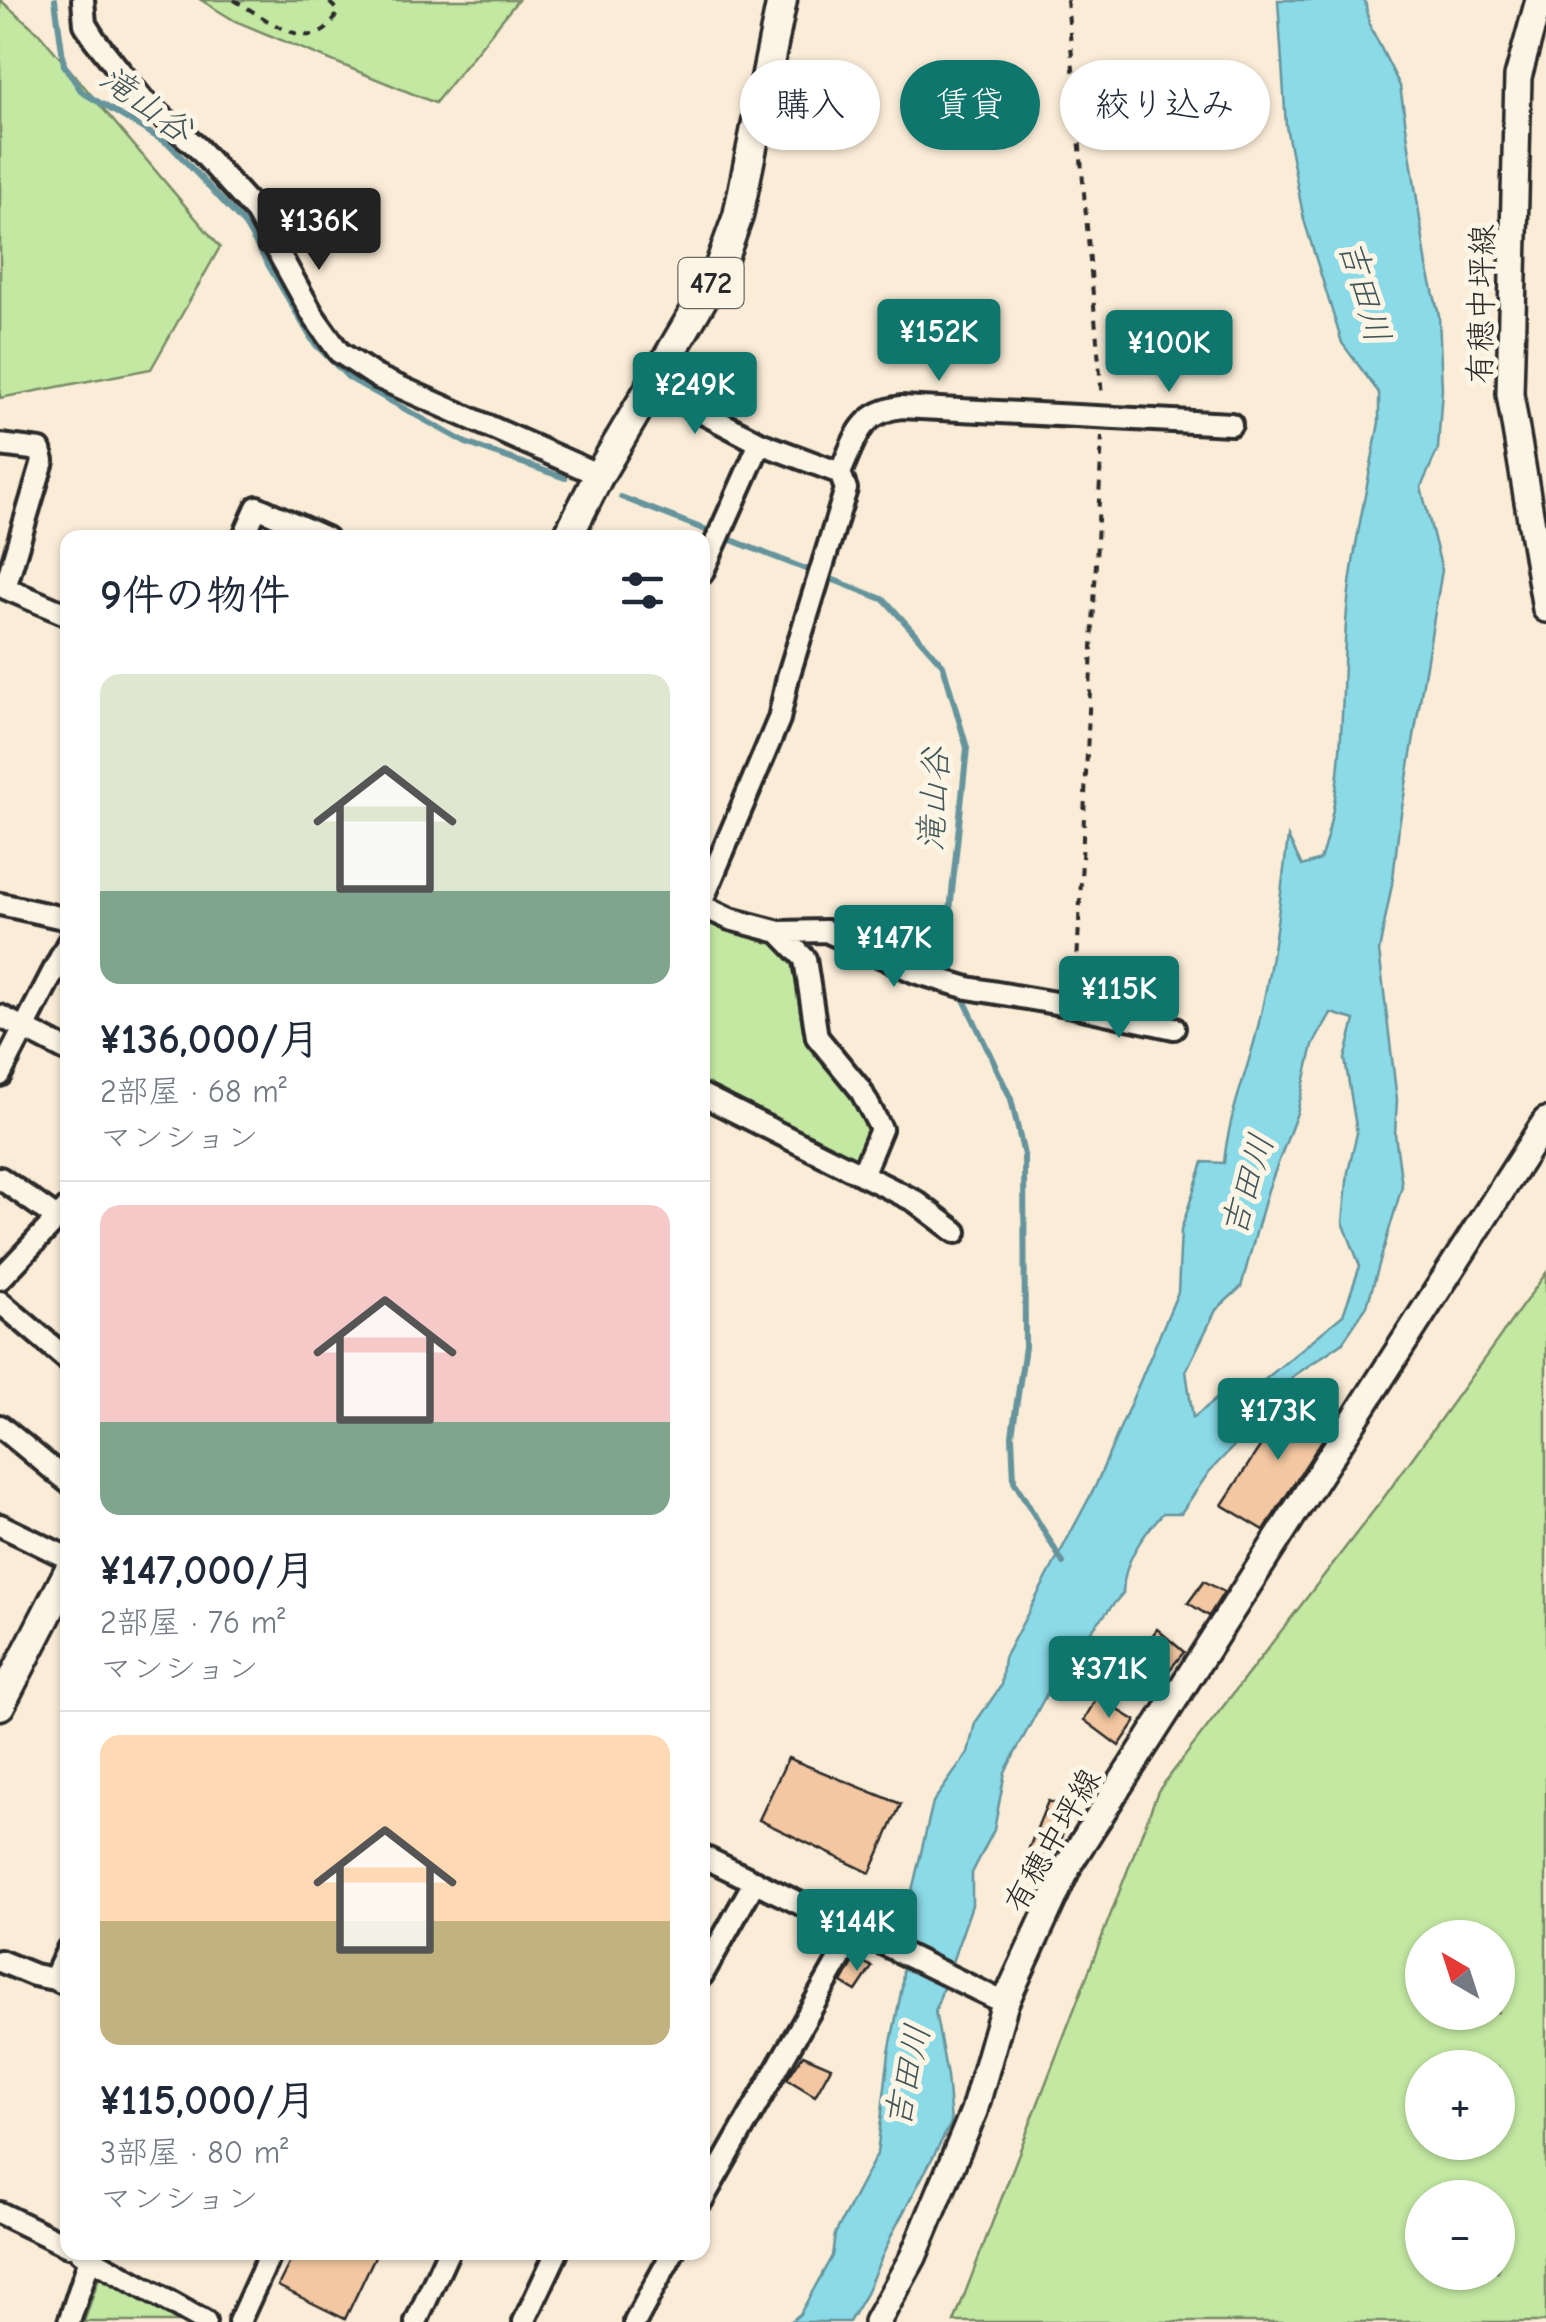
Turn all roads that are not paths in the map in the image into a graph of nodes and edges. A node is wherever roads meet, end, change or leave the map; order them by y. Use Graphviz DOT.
graph roads {
  1 [pos="84,0"];
  2 [pos="782,0"];
  3 [pos="1539,0"];
  4 [pos="653,387"];
  5 [pos="1231,424"];
  6 [pos="760,443"];
  7 [pos="0,445"];
  8 [pos="840,473"];
  9 [pos="599,475"];
  10 [pos="247,530"];
  11 [pos="308,530"];
  12 [pos="571,530"];
  13 [pos="710,557"];
  14 [pos="1546,609"];
  15 [pos="60,612"];
  16 [pos="710,884"];
  17 [pos="0,904"];
  18 [pos="710,908"];
  19 [pos="60,918"];
  20 [pos="779,932"];
  21 [pos="60,958"];
  22 [pos="0,1016"];
  23 [pos="22,1027"];
  24 [pos="1174,1028"];
  25 [pos="60,1047"];
  26 [pos="0,1075"];
  27 [pos="710,1099"];
  28 [pos="1546,1121"];
  29 [pos="862,1174"];
  30 [pos="0,1178"];
  31 [pos="60,1211"];
  32 [pos="60,1216"];
  33 [pos="956,1232"];
  34 [pos="0,1279"];
  35 [pos="0,1302"];
  36 [pos="60,1353"];
  37 [pos="0,1426"];
  38 [pos="60,1475"];
  39 [pos="0,1525"];
  40 [pos="60,1554"];
  41 [pos="60,1588"];
  42 [pos="0,1704"];
  43 [pos="710,1860"];
  44 [pos="755,1881"];
  45 [pos="856,1930"];
  46 [pos="710,1960"];
  47 [pos="0,1961"];
  48 [pos="60,1981"];
  49 [pos="998,2000"];
  50 [pos="710,2186"];
  51 [pos="0,2213"];
  52 [pos="60,2242"];
  53 [pos="86,2260"];
  54 [pos="98,2260"];
  55 [pos="267,2260"];
  56 [pos="444,2260"];
  57 [pos="553,2260"];
  58 [pos="669,2260"];
  59 [pos="69,2322"];
  60 [pos="205,2322"];
  61 [pos="239,2322"];
  62 [pos="416,2322"];
  63 [pos="524,2322"];
  64 [pos="635,2322"];
  65 [pos="877,2322"];
  1 -- 9 [label="street"];
  2 -- 4 [label="highway, 472"];
  3 -- 14 [label="main road, 有穂中坪線"];
  4 -- 6 [label="street"];
  4 -- 9 [label="highway, 472"];
  5 -- 8 [label="street"];
  6 -- 8 [label="street"];
  6 -- 13 [label="street"];
  7 -- 15 [label="street"];
  8 -- 16 [label="street"];
  9 -- 12 [label="highway, 472"];
  10 -- 11 [label="street"];
  17 -- 19 [label="street"];
  18 -- 20 [label="street"];
  20 -- 24 [label="street"];
  20 -- 29 [label="street"];
  21 -- 23 [label="street"];
  22 -- 23 [label="street"];
  23 -- 25 [label="street"];
  23 -- 26 [label="street"];
  27 -- 29 [label="street"];
  28 -- 49 [label="main road, 有穂中坪線"];
  29 -- 33 [label="street"];
  30 -- 31 [label="street"];
  32 -- 34 [label="street"];
  35 -- 36 [label="street"];
  37 -- 38 [label="street"];
  39 -- 40 [label="street"];
  41 -- 42 [label="highway"];
  43 -- 44 [label="street"];
  44 -- 45 [label="street"];
  44 -- 46 [label="street"];
  45 -- 49 [label="street"];
  45 -- 50 [label="street"];
  47 -- 48 [label="street"];
  49 -- 65 [label="main road, 有穂中坪線"];
  51 -- 52 [label="street"];
  53 -- 59 [label="street"];
  54 -- 60 [label="street"];
  55 -- 61 [label="street"];
  56 -- 62 [label="street"];
  57 -- 63 [label="street"];
  58 -- 64 [label="street"];
}
